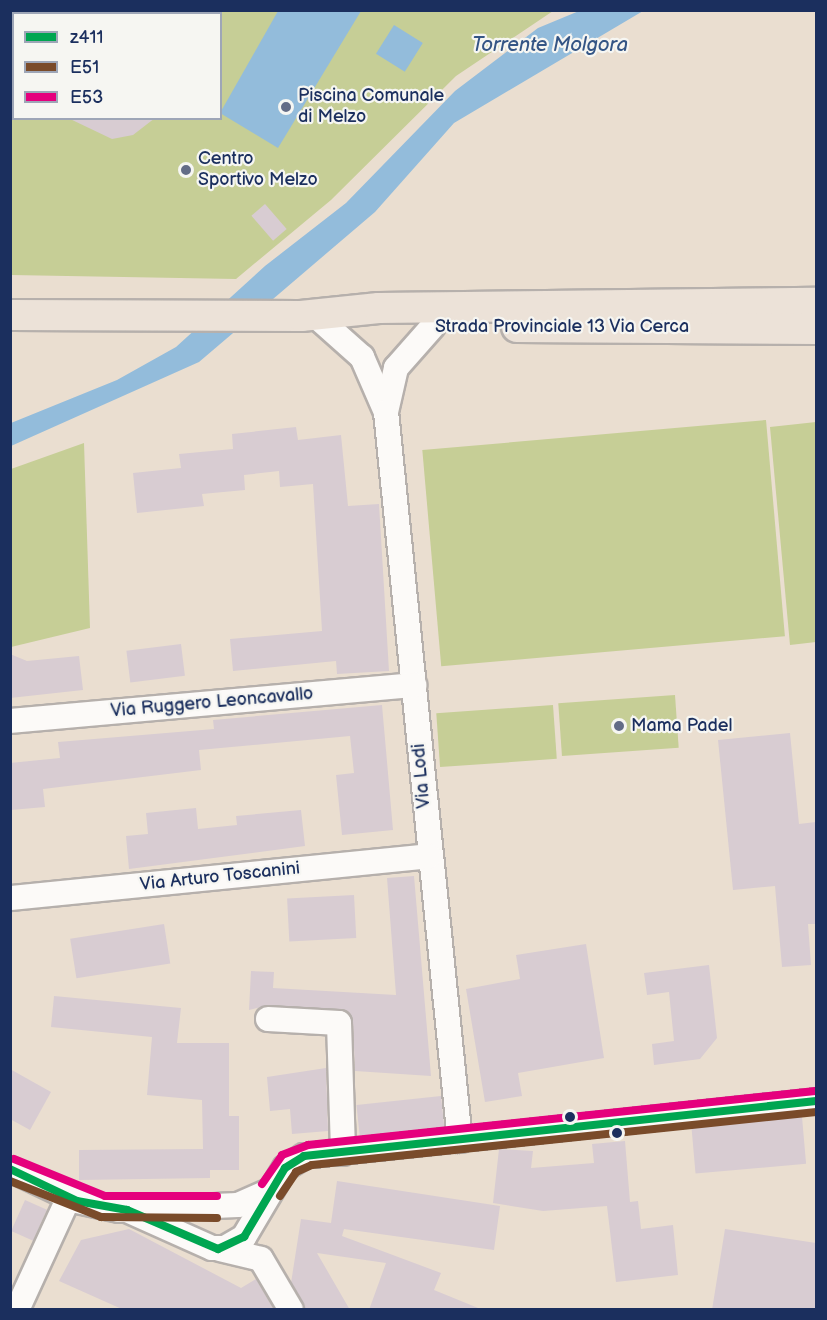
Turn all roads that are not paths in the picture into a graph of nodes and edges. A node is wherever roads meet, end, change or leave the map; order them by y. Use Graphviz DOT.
graph roads {
  1 [pos="816,303"];
  2 [pos="10,315"];
  3 [pos="309,316"];
  4 [pos="433,326"];
  5 [pos="816,330"];
  6 [pos="386,412"];
  7 [pos="414,685"];
  8 [pos="10,721"];
  9 [pos="429,856"];
  10 [pos="10,898"];
  11 [pos="268,1019"];
  12 [pos="816,1101"];
  13 [pos="460,1140"];
  14 [pos="343,1153"];
  15 [pos="10,1169"];
  16 [pos="271,1190"];
  17 [pos="69,1197"];
  18 [pos="217,1207"];
  19 [pos="127,1210"];
  20 [pos="213,1248"];
  21 [pos="17,1310"];
  22 [pos="291,1310"];
  1 -- 3 [label="main road, Strada Provinciale 13 Via Cerca"];
  2 -- 3 [label="main road, Strada Provinciale 13 Via Cerca"];
  3 -- 4 [label="main road, Strada Provinciale 13 Via Cerca"];
  3 -- 6 [label="street, Via Lodi"];
  4 -- 5 [label="main road, Strada Provinciale 13 Via Cerca"];
  4 -- 6 [label="street, Via Lodi"];
  6 -- 7 [label="street, Via Lodi"];
  7 -- 8 [label="street, Via Ruggero Leoncavallo"];
  7 -- 9 [label="street, Via Lodi"];
  9 -- 10 [label="street, Via Arturo Toscanini"];
  9 -- 13 [label="street, Via Lodi"];
  11 -- 14 [label="street"];
  12 -- 13 [label="street"];
  13 -- 14 [label="street"];
  14 -- 16 [label="street"];
  15 -- 17 [label="street"];
  16 -- 18 [label="street"];
  16 -- 20 [label="street"];
  17 -- 19 [label="street"];
  17 -- 21 [label="street"];
  18 -- 19 [label="street"];
  18 -- 20 [label="street"];
  18 -- 20 [label="street"];
  19 -- 20 [label="street"];
  20 -- 22 [label="street"];
}
